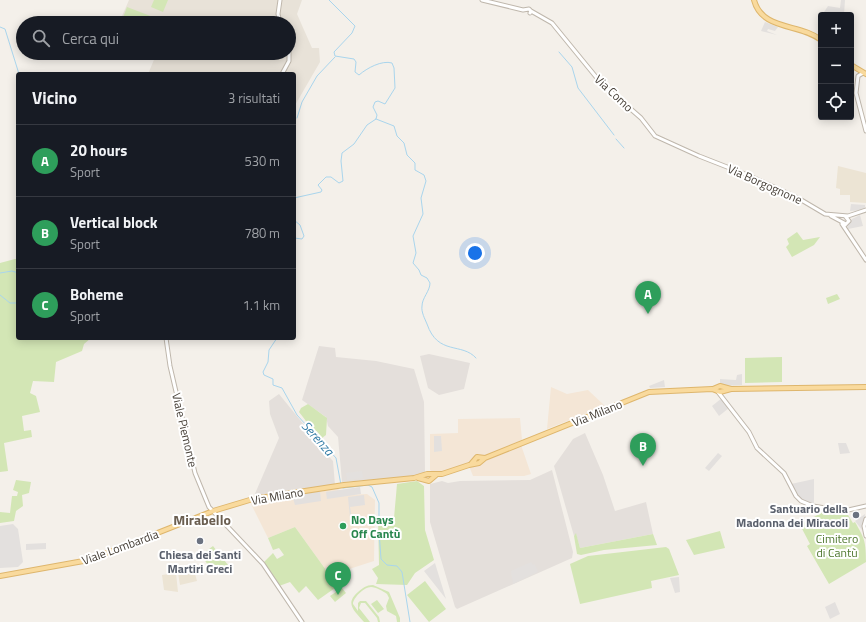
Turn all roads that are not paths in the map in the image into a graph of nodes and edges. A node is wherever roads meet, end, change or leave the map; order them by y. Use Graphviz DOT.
graph roads {
  1 [pos="280,0"];
  2 [pos="482,0"];
  3 [pos="754,0"];
  4 [pos="278,16"];
  5 [pos="818,38"];
  6 [pos="289,60"];
  7 [pos="855,68"];
  8 [pos="283,72"];
  9 [pos="865,73"];
  10 [pos="858,75"];
  11 [pos="866,131"];
  12 [pos="699,156"];
  13 [pos="865,212"];
  14 [pos="854,214"];
  15 [pos="830,215"];
  16 [pos="844,216"];
  17 [pos="849,220"];
  18 [pos="841,223"];
  19 [pos="846,224"];
  20 [pos="843,228"];
  21 [pos="866,260"];
  22 [pos="166,340"];
  23 [pos="866,387"];
  24 [pos="719,390"];
  25 [pos="866,507"];
  26 [pos="213,511"];
  27 [pos="866,519"];
  28 [pos="866,536"];
  29 [pos="0,576"];
  30 [pos="302,622"];
  1 -- 4 [label="street"];
  2 -- 12 [label="street, Via Como"];
  3 -- 5 [label="main road"];
  6 -- 8 [label="street"];
  7 -- 9 [label="main road"];
  7 -- 10 [label="street"];
  9 -- 10 [label="street"];
  10 -- 11 [label="street"];
  12 -- 15 [label="street, Via Borgognone"];
  13 -- 14 [label="street, Via Borgognone"];
  14 -- 16 [label="street, Via Borgognone"];
  14 -- 17 [label="street"];
  15 -- 16 [label="street, Via Borgognone"];
  15 -- 18 [label="street, Via Borgognone"];
  16 -- 17 [label="street"];
  16 -- 18 [label="street"];
  17 -- 19 [label="street"];
  18 -- 19 [label="street"];
  18 -- 20 [label="street"];
  19 -- 20 [label="street"];
  20 -- 21 [label="street"];
  22 -- 26 [label="street, Viale Piemonte"];
  23 -- 24 [label="main road, Via Milano"];
  24 -- 25 [label="street"];
  24 -- 26 [label="main road, Via Milano"];
  26 -- 29 [label="main road, Viale Lombardia"];
  26 -- 30 [label="street, Viale Piemonte"];
  27 -- 28 [label="street"];
}
